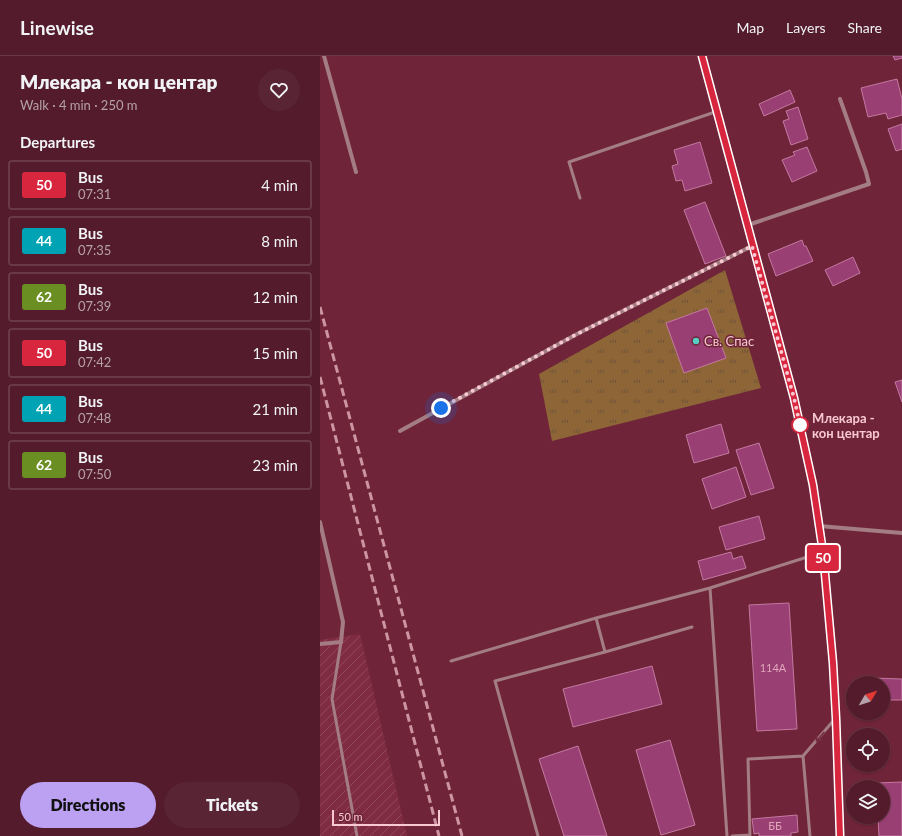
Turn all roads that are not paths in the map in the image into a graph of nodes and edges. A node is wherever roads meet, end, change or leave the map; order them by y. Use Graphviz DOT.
graph roads {
  1 [pos="324,56"];
  2 [pos="702,56"];
  3 [pos="840,99"];
  4 [pos="717,111"];
  5 [pos="356,172"];
  6 [pos="580,198"];
  7 [pos="748,225"];
  8 [pos="752,246"];
  9 [pos="400,431"];
  10 [pos="320,524"];
  11 [pos="819,526"];
  12 [pos="902,533"];
  13 [pos="823,552"];
  14 [pos="710,588"];
  15 [pos="596,618"];
  16 [pos="692,627"];
  17 [pos="341,642"];
  18 [pos="320,644"];
  19 [pos="605,652"];
  20 [pos="451,660"];
  21 [pos="836,718"];
  22 [pos="803,756"];
  23 [pos="357,836"];
  24 [pos="538,836"];
  25 [pos="727,836"];
  26 [pos="732,836"];
  27 [pos="810,836"];
  28 [pos="840,836"];
  1 -- 5 [label="street"];
  2 -- 4 [label="main road"];
  3 -- 7 [label="street"];
  4 -- 6 [label="lane"];
  4 -- 7 [label="main road"];
  7 -- 8 [label="main road"];
  8 -- 9 [label="street"];
  8 -- 11 [label="main road"];
  10 -- 17 [label="street"];
  11 -- 12 [label="street"];
  11 -- 13 [label="main road"];
  13 -- 14 [label="lane"];
  13 -- 21 [label="main road"];
  14 -- 15 [label="lane"];
  14 -- 25 [label="lane"];
  15 -- 19 [label="lane"];
  15 -- 20 [label="lane"];
  16 -- 19 [label="lane"];
  17 -- 18 [label="street"];
  17 -- 23 [label="lane"];
  19 -- 24 [label="lane"];
  21 -- 22 [label="lane, one-way"];
  21 -- 28 [label="main road"];
  22 -- 26 [label="lane"];
  22 -- 27 [label="lane"];
}
